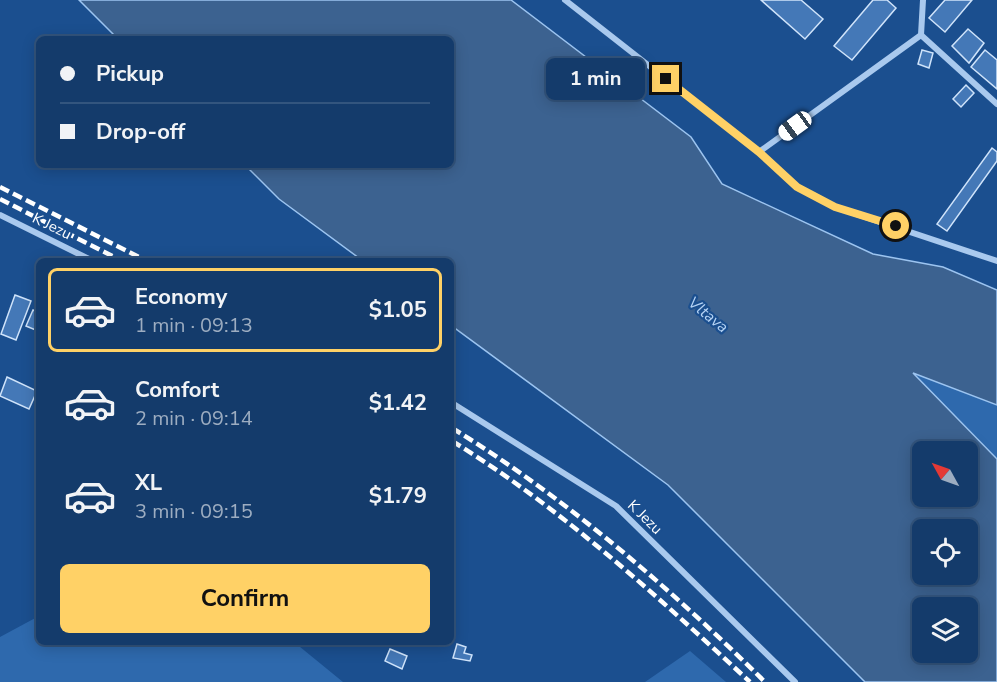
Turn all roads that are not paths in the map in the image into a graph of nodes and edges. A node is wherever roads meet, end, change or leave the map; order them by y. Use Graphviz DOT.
graph roads {
  1 [pos="565,0"];
  2 [pos="923,0"];
  3 [pos="921,35"];
  4 [pos="997,104"];
  5 [pos="759,152"];
  6 [pos="0,214"];
  7 [pos="87,258"];
  8 [pos="997,261"];
  9 [pos="454,404"];
  10 [pos="795,682"];
  1 -- 5 [label="street"];
  2 -- 3 [label="street"];
  3 -- 4 [label="street"];
  3 -- 5 [label="street"];
  5 -- 8 [label="street"];
  6 -- 7 [label="street, K Jezu"];
  9 -- 10 [label="street, K Jezu"];
}
